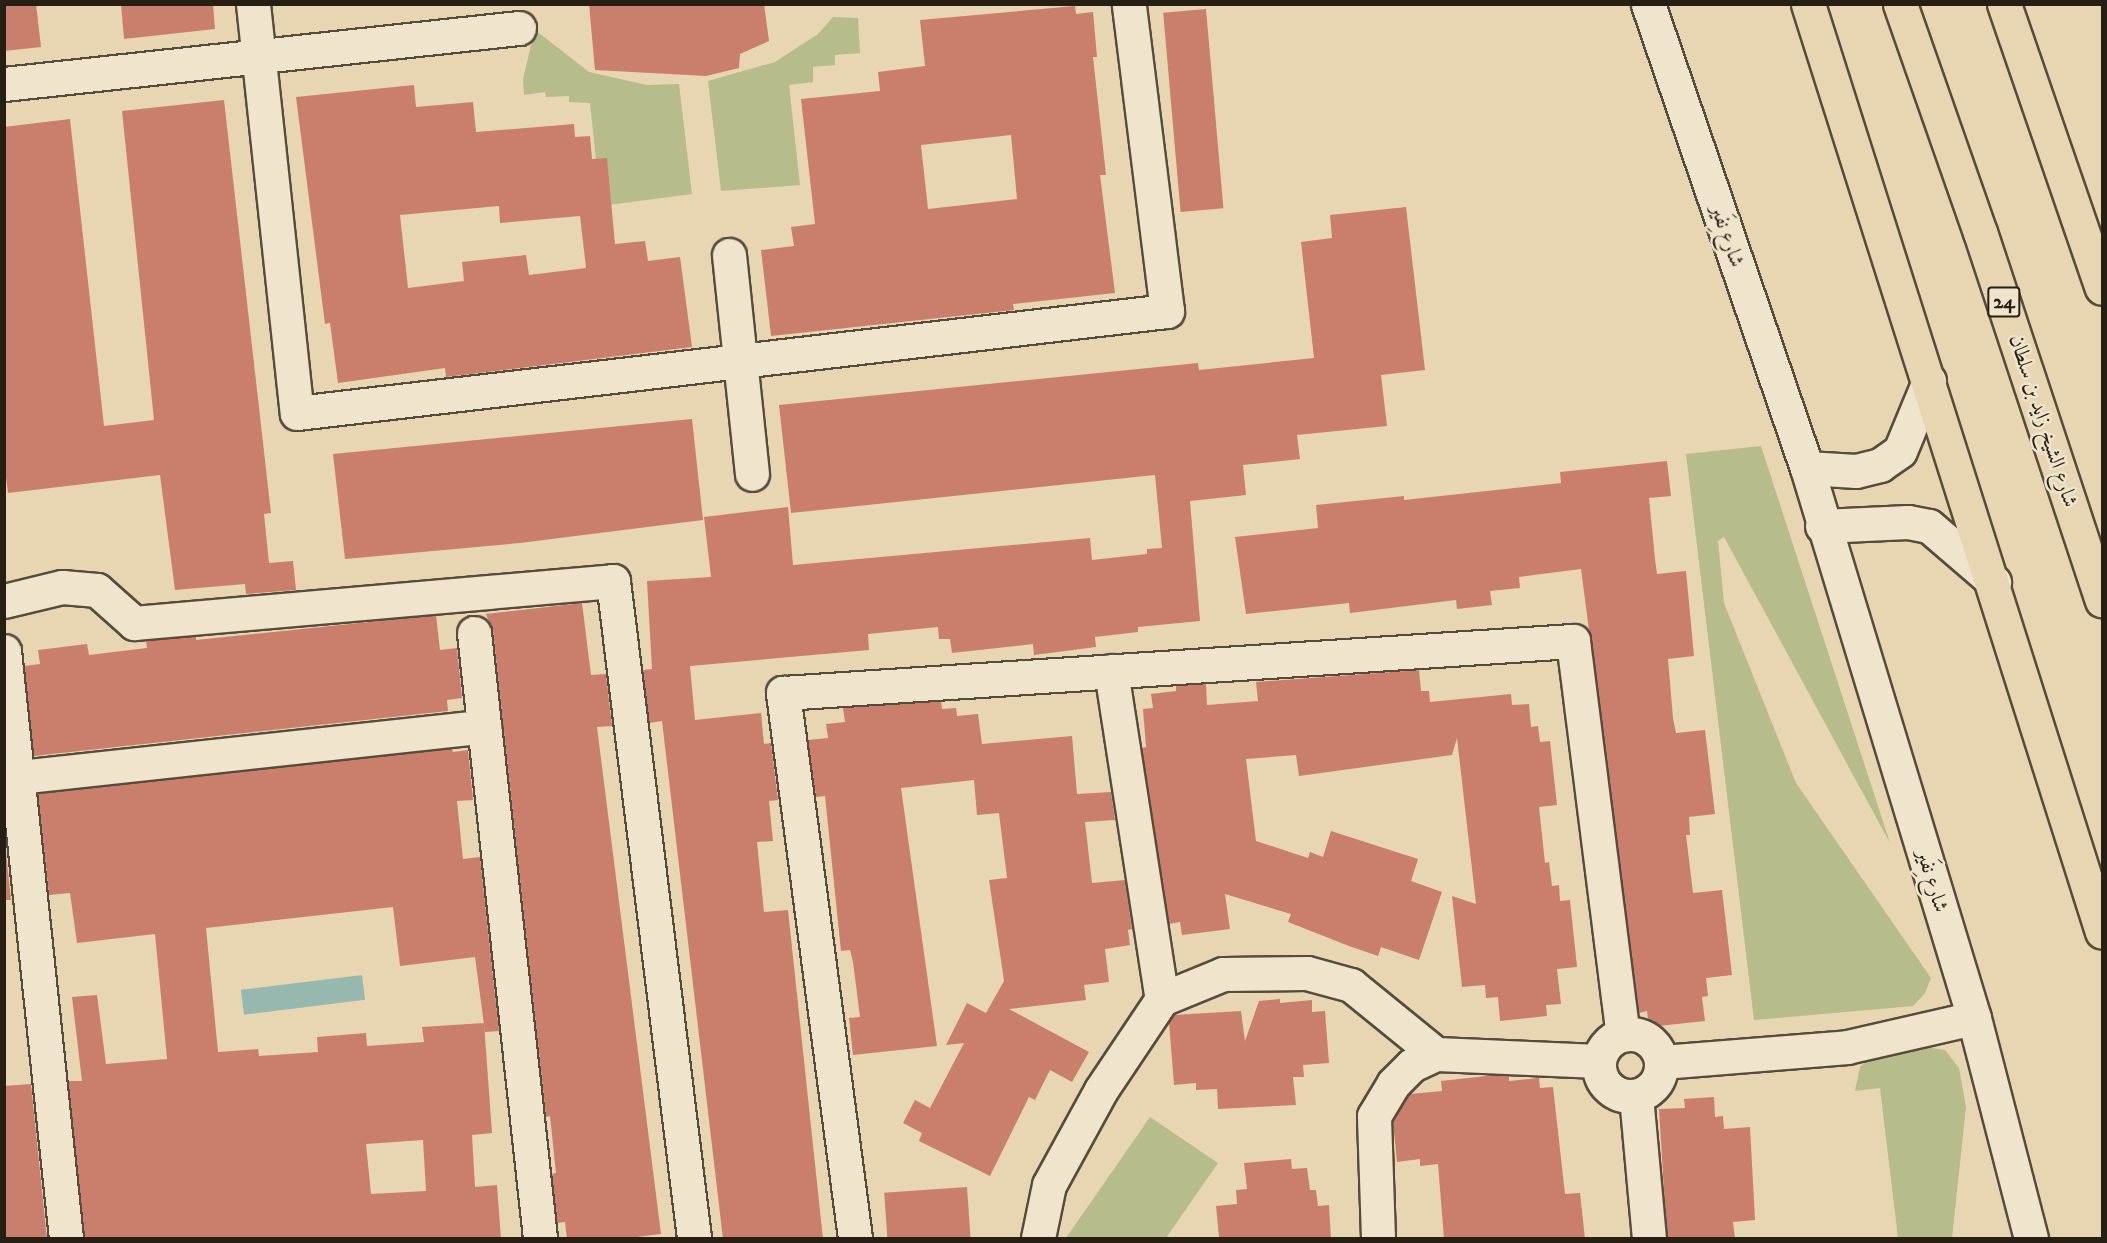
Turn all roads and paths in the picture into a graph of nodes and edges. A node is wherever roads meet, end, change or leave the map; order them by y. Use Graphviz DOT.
graph roads {
  1 [pos="253,4"];
  2 [pos="1129,4"];
  3 [pos="1648,4"];
  4 [pos="1808,4"];
  5 [pos="1900,4"];
  6 [pos="2004,4"];
  7 [pos="519,28"];
  8 [pos="259,57"];
  9 [pos="4,84"];
  10 [pos="729,255"];
  11 [pos="2103,288"];
  12 [pos="740,361"];
  13 [pos="1929,381"];
  14 [pos="1807,468"];
  15 [pos="752,474"];
  16 [pos="1822,526"];
  17 [pos="1994,582"];
  18 [pos="2103,600"];
  19 [pos="4,601"];
  20 [pos="474,633"];
  21 [pos="4,651"];
  22 [pos="1111,671"];
  23 [pos="484,726"];
  24 [pos="18,777"];
  25 [pos="2103,932"];
  26 [pos="1162,999"];
  27 [pos="1974,1018"];
  28 [pos="1623,1035"];
  29 [pos="1436,1054"];
  30 [pos="1599,1061"];
  31 [pos="1662,1062"];
  32 [pos="1636,1096"];
  33 [pos="66,1239"];
  34 [pos="540,1239"];
  35 [pos="694,1239"];
  36 [pos="855,1239"];
  37 [pos="1038,1239"];
  38 [pos="1378,1239"];
  39 [pos="1649,1239"];
  40 [pos="2031,1239"];
  1 -- 8 [label="street"];
  2 -- 12 [label="street"];
  3 -- 14 [label="street, شارع نِفَير"];
  4 -- 13 [label="main road"];
  5 -- 18 [label="main road, شارع الشيخ زايد بن سلطان / 24"];
  6 -- 11 [label="main road"];
  7 -- 8 [label="street"];
  8 -- 9 [label="street"];
  8 -- 12 [label="street"];
  10 -- 12 [label="street"];
  12 -- 15 [label="street"];
  13 -- 14 [label="street"];
  13 -- 17 [label="main road"];
  14 -- 16 [label="street, شارع نِفَير"];
  16 -- 17 [label="street"];
  16 -- 27 [label="street, شارع نِفَير"];
  17 -- 25 [label="main road"];
  19 -- 35 [label="street"];
  20 -- 23 [label="street"];
  21 -- 24 [label="street"];
  22 -- 26 [label="street"];
  22 -- 28 [label="street"];
  22 -- 36 [label="street"];
  23 -- 24 [label="street"];
  23 -- 34 [label="street"];
  24 -- 33 [label="street"];
  26 -- 29 [label="street"];
  26 -- 37 [label="street"];
  27 -- 31 [label="street"];
  27 -- 40 [label="street, شارع نِفَير"];
  28 -- 30 [label="street"];
  28 -- 31 [label="street"];
  29 -- 30 [label="street"];
  29 -- 38 [label="street"];
  30 -- 32 [label="street"];
  31 -- 32 [label="street"];
  32 -- 39 [label="street"];
}
